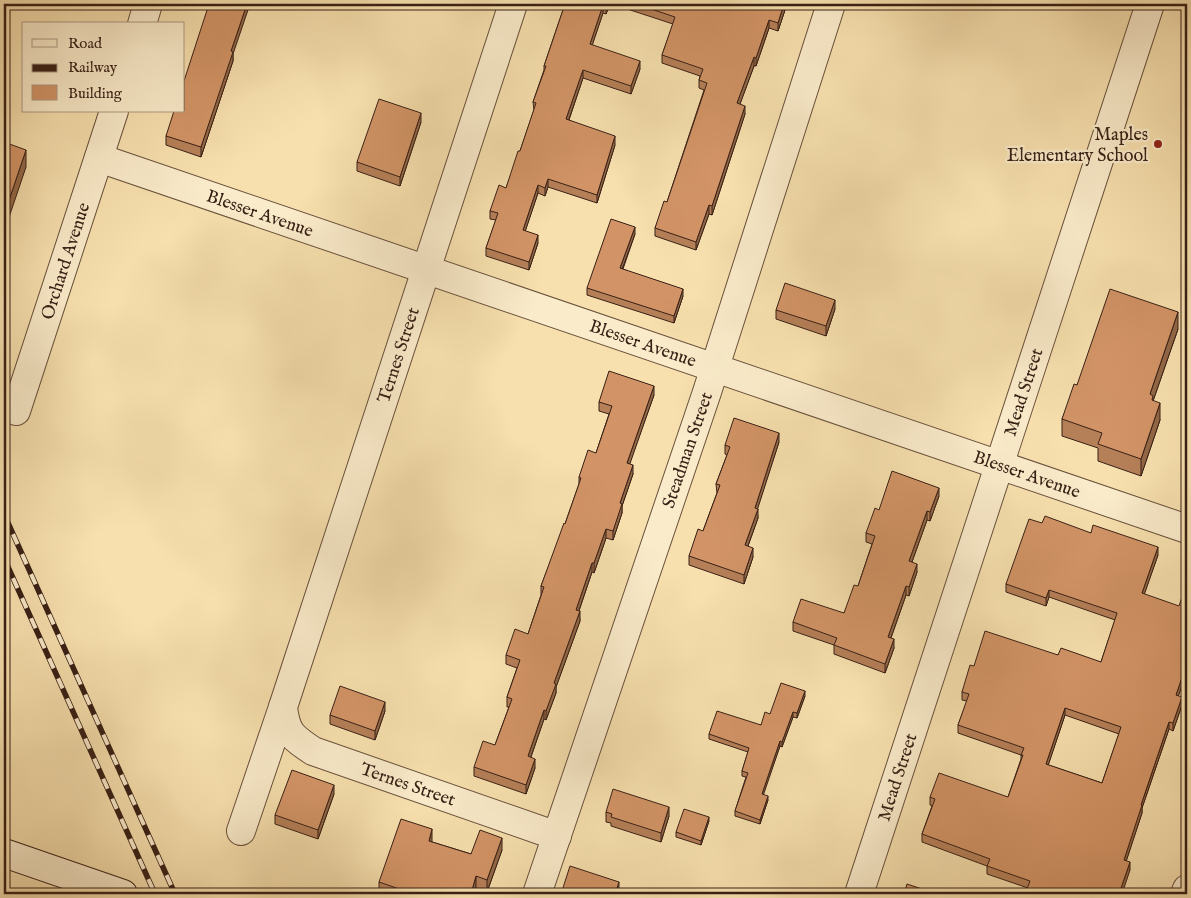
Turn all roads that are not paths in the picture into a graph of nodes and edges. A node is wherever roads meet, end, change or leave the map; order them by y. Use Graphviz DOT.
graph roads {
  1 [pos="148,4"];
  2 [pos="513,4"];
  3 [pos="831,4"];
  4 [pos="1150,4"];
  5 [pos="143,22"];
  6 [pos="114,112"];
  7 [pos="99,158"];
  8 [pos="426,270"];
  9 [pos="715,367"];
  10 [pos="16,411"];
  11 [pos="1000,465"];
  12 [pos="1187,530"];
  13 [pos="283,707"];
  14 [pos="242,831"];
  15 [pos="557,836"];
  16 [pos="4,853"];
  17 [pos="1187,889"];
  18 [pos="123,894"];
  19 [pos="537,894"];
  20 [pos="859,894"];
  21 [pos="1185,894"];
  1 -- 5 [label="street"];
  2 -- 8 [label="street, Ternes Street"];
  3 -- 9 [label="street, Steadman Street"];
  4 -- 11 [label="street, Mead Street"];
  6 -- 7 [label="street, Orchard Avenue"];
  7 -- 8 [label="street, Blesser Avenue"];
  7 -- 10 [label="street, Orchard Avenue"];
  8 -- 9 [label="street, Blesser Avenue"];
  8 -- 13 [label="street, Ternes Street"];
  9 -- 11 [label="street, Blesser Avenue"];
  9 -- 15 [label="street, Steadman Street"];
  11 -- 12 [label="street, Blesser Avenue"];
  11 -- 20 [label="street, Mead Street"];
  13 -- 14 [label="street, Ternes Street"];
  13 -- 15 [label="street, Ternes Street"];
  15 -- 19 [label="street, Steadman Street"];
  16 -- 18 [label="street"];
  17 -- 21 [label="street"];
}
